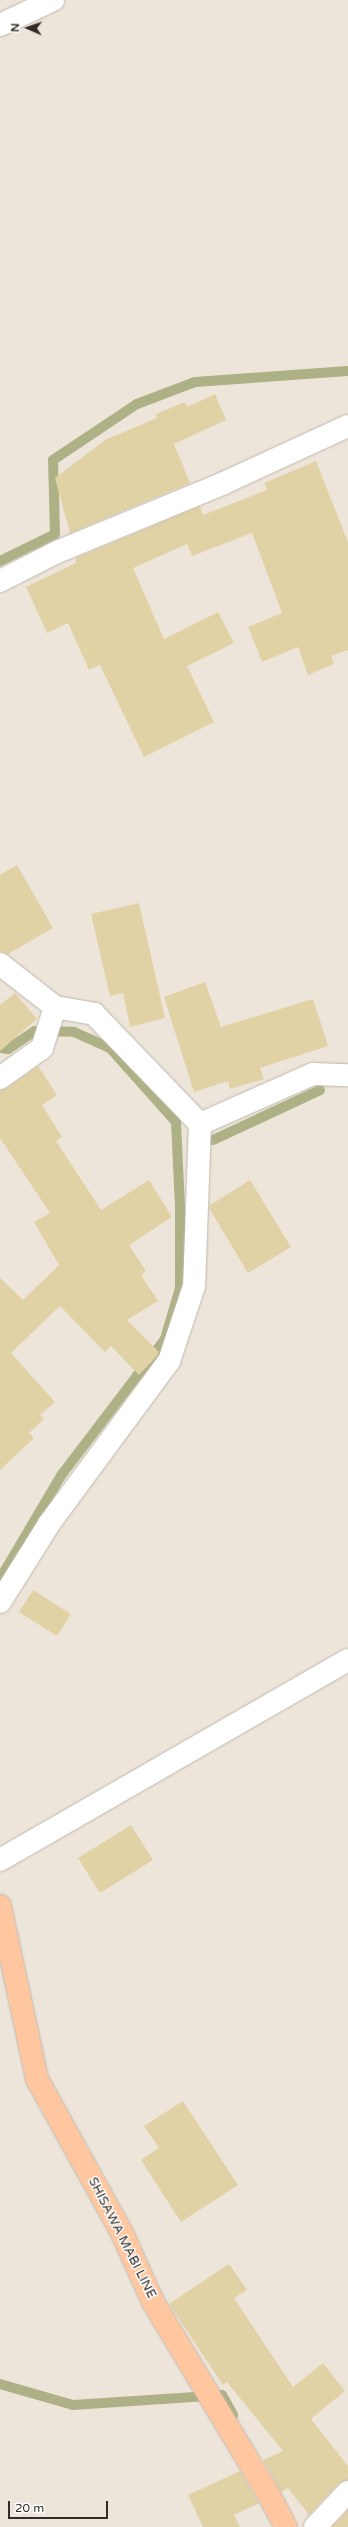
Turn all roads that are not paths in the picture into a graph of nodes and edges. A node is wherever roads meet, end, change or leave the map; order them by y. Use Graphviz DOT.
graph roads {
  1 [pos="53,0"];
  2 [pos="0,25"];
  3 [pos="348,426"];
  4 [pos="0,581"];
  5 [pos="0,964"];
  6 [pos="55,1008"];
  7 [pos="348,1075"];
  8 [pos="0,1078"];
  9 [pos="200,1124"];
  10 [pos="0,1602"];
  11 [pos="348,1660"];
  12 [pos="0,1860"];
  13 [pos="0,1906"];
  14 [pos="348,2492"];
  15 [pos="286,2527"];
  16 [pos="315,2527"];
  1 -- 2 [label="street"];
  3 -- 4 [label="street"];
  5 -- 6 [label="street"];
  6 -- 8 [label="street"];
  6 -- 9 [label="street"];
  7 -- 9 [label="street"];
  9 -- 10 [label="street"];
  11 -- 12 [label="street"];
  13 -- 15 [label="main road, SHISAWA MABI LINE"];
  14 -- 16 [label="street"];
}
